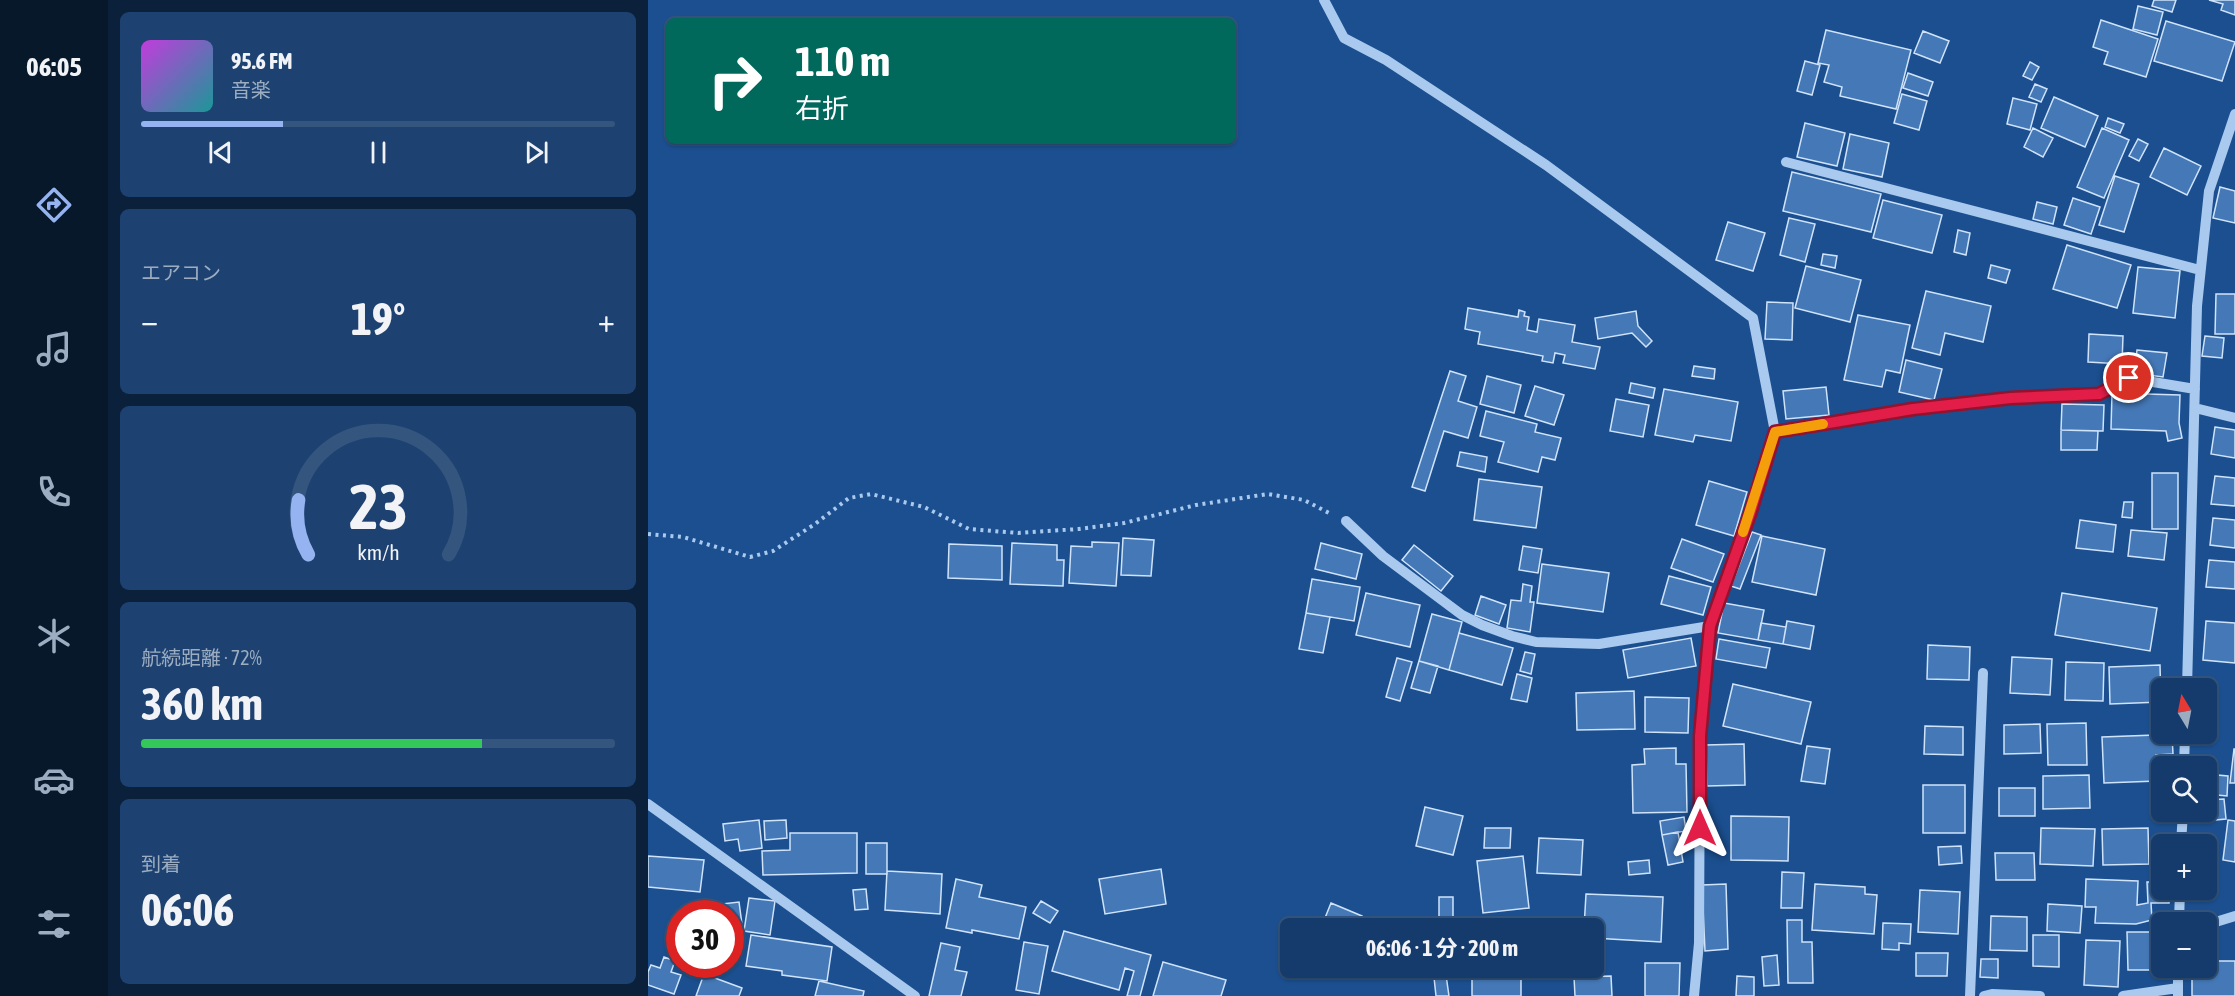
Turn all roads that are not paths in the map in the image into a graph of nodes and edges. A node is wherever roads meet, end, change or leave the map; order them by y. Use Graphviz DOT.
graph roads {
  1 [pos="1324,0"];
  2 [pos="2235,114"];
  3 [pos="1786,162"];
  4 [pos="2200,270"];
  5 [pos="2195,389"];
  6 [pos="2195,408"];
  7 [pos="2235,418"];
  8 [pos="1775,432"];
  9 [pos="1346,521"];
  10 [pos="1710,626"];
  11 [pos="1983,673"];
  12 [pos="2187,678"];
  13 [pos="648,804"];
  14 [pos="2235,916"];
  15 [pos="2217,922"];
  16 [pos="2178,992"];
  17 [pos="915,996"];
  18 [pos="1694,996"];
  19 [pos="1970,996"];
  20 [pos="1984,996"];
  21 [pos="2040,996"];
  22 [pos="2123,996"];
  1 -- 8 [label="street"];
  2 -- 4 [label="street"];
  3 -- 4 [label="street"];
  4 -- 5 [label="street"];
  5 -- 6 [label="street"];
  5 -- 8 [label="street"];
  6 -- 7 [label="street"];
  6 -- 12 [label="street"];
  8 -- 10 [label="street"];
  9 -- 10 [label="street"];
  10 -- 18 [label="street"];
  11 -- 19 [label="street"];
  13 -- 17 [label="street"];
  14 -- 15 [label="street"];
  16 -- 22 [label="street"];
  20 -- 21 [label="street"];
}
